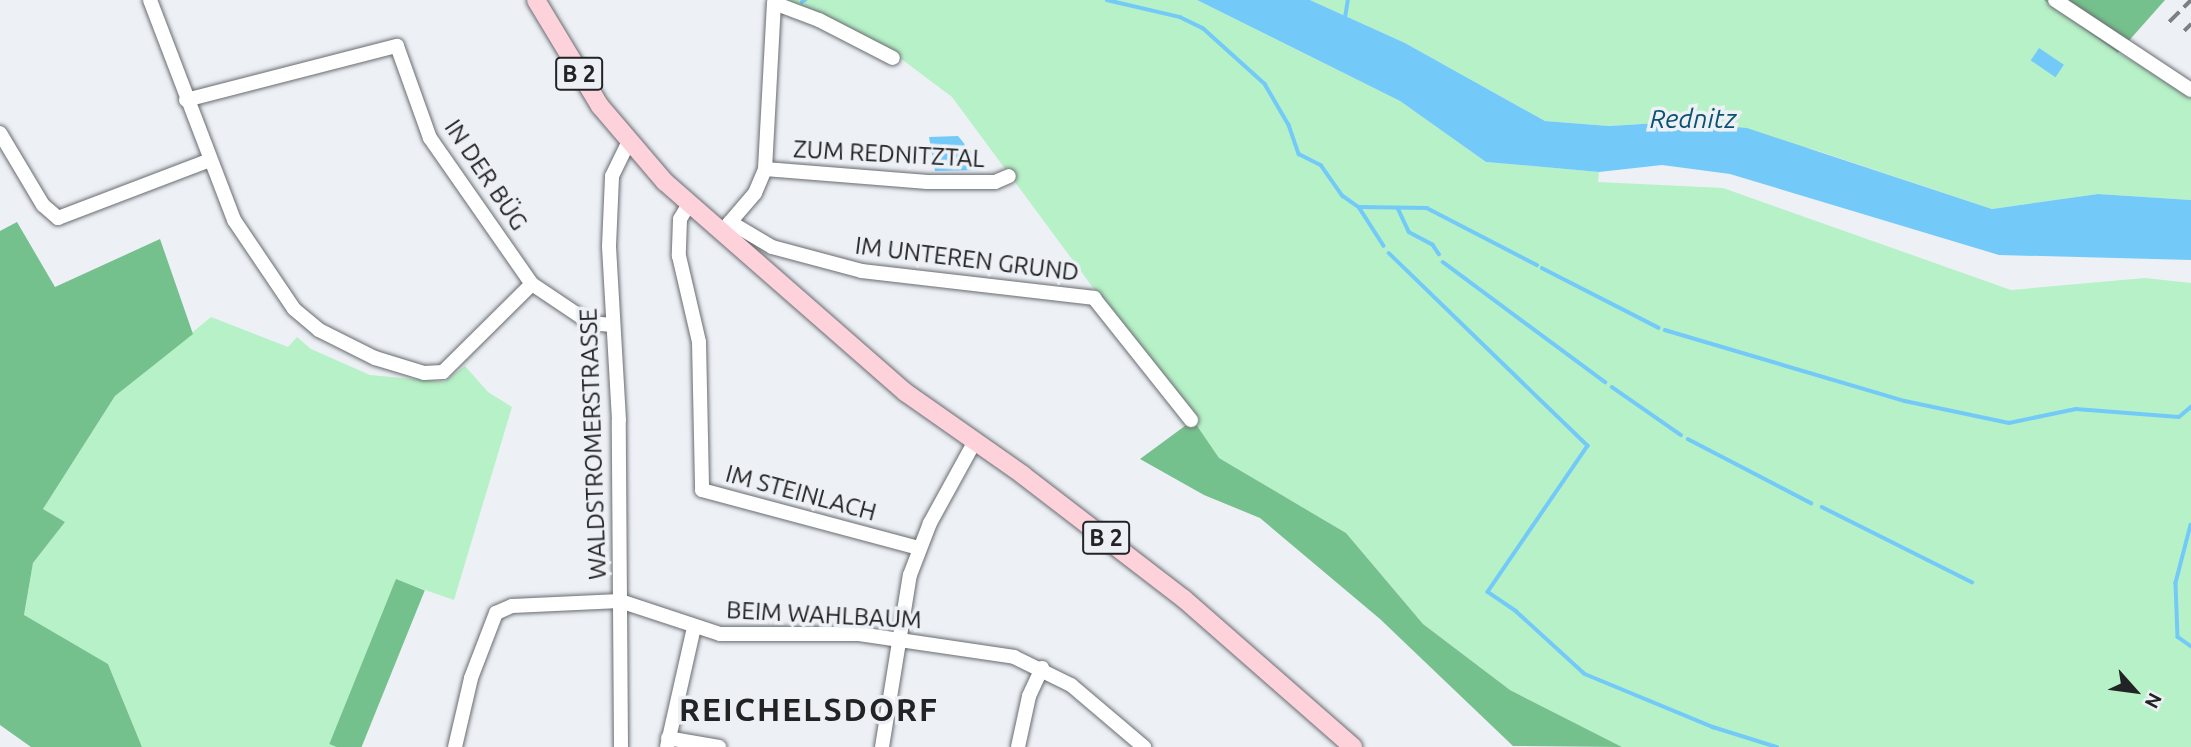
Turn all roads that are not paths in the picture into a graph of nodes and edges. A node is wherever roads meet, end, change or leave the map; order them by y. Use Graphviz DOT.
graph roads {
  1 [pos="150,0"];
  2 [pos="536,0"];
  3 [pos="2055,0"];
  4 [pos="893,58"];
  5 [pos="2191,90"];
  6 [pos="186,100"];
  7 [pos="0,132"];
  8 [pos="628,143"];
  9 [pos="208,161"];
  10 [pos="765,169"];
  11 [pos="1009,176"];
  12 [pos="689,204"];
  13 [pos="726,227"];
  14 [pos="532,284"];
  15 [pos="612,325"];
  16 [pos="1191,420"];
  17 [pos="975,441"];
  18 [pos="919,548"];
  19 [pos="620,601"];
  20 [pos="694,627"];
  21 [pos="897,639"];
  22 [pos="1042,668"];
  23 [pos="667,743"];
  24 [pos="455,747"];
  25 [pos="621,747"];
  26 [pos="719,747"];
  27 [pos="882,747"];
  28 [pos="1018,747"];
  29 [pos="1144,747"];
  30 [pos="1353,747"];
  1 -- 6 [label="street"];
  2 -- 8 [label="main road, B 2"];
  3 -- 5 [label="street"];
  4 -- 10 [label="street"];
  6 -- 9 [label="street"];
  6 -- 14 [label="street, IN DER BÜG"];
  7 -- 9 [label="street"];
  8 -- 12 [label="main road, B 2"];
  8 -- 15 [label="street, WALDSTROMERSTRASSE"];
  9 -- 14 [label="street"];
  10 -- 11 [label="street, ZUM REDNITZTAL"];
  10 -- 13 [label="street"];
  12 -- 13 [label="main road, B 2"];
  12 -- 18 [label="street, IM STEINLACH"];
  13 -- 16 [label="street, IM UNTEREN GRUND"];
  13 -- 17 [label="main road, B 2"];
  14 -- 15 [label="street, IN DER BÜG"];
  15 -- 19 [label="street, WALDSTROMERSTRASSE"];
  17 -- 18 [label="street"];
  17 -- 30 [label="main road, B 2"];
  18 -- 21 [label="street"];
  19 -- 20 [label="street, BEIM WAHLBAUM"];
  19 -- 24 [label="street, BEIM WAHLBAUM"];
  19 -- 25 [label="street, WALDSTROMERSTRASSE"];
  20 -- 21 [label="street, BEIM WAHLBAUM"];
  20 -- 23 [label="street"];
  21 -- 22 [label="street, BEIM WAHLBAUM"];
  21 -- 27 [label="street"];
  22 -- 28 [label="street"];
  22 -- 29 [label="street, BEIM WAHLBAUM"];
  23 -- 26 [label="street"];
}
